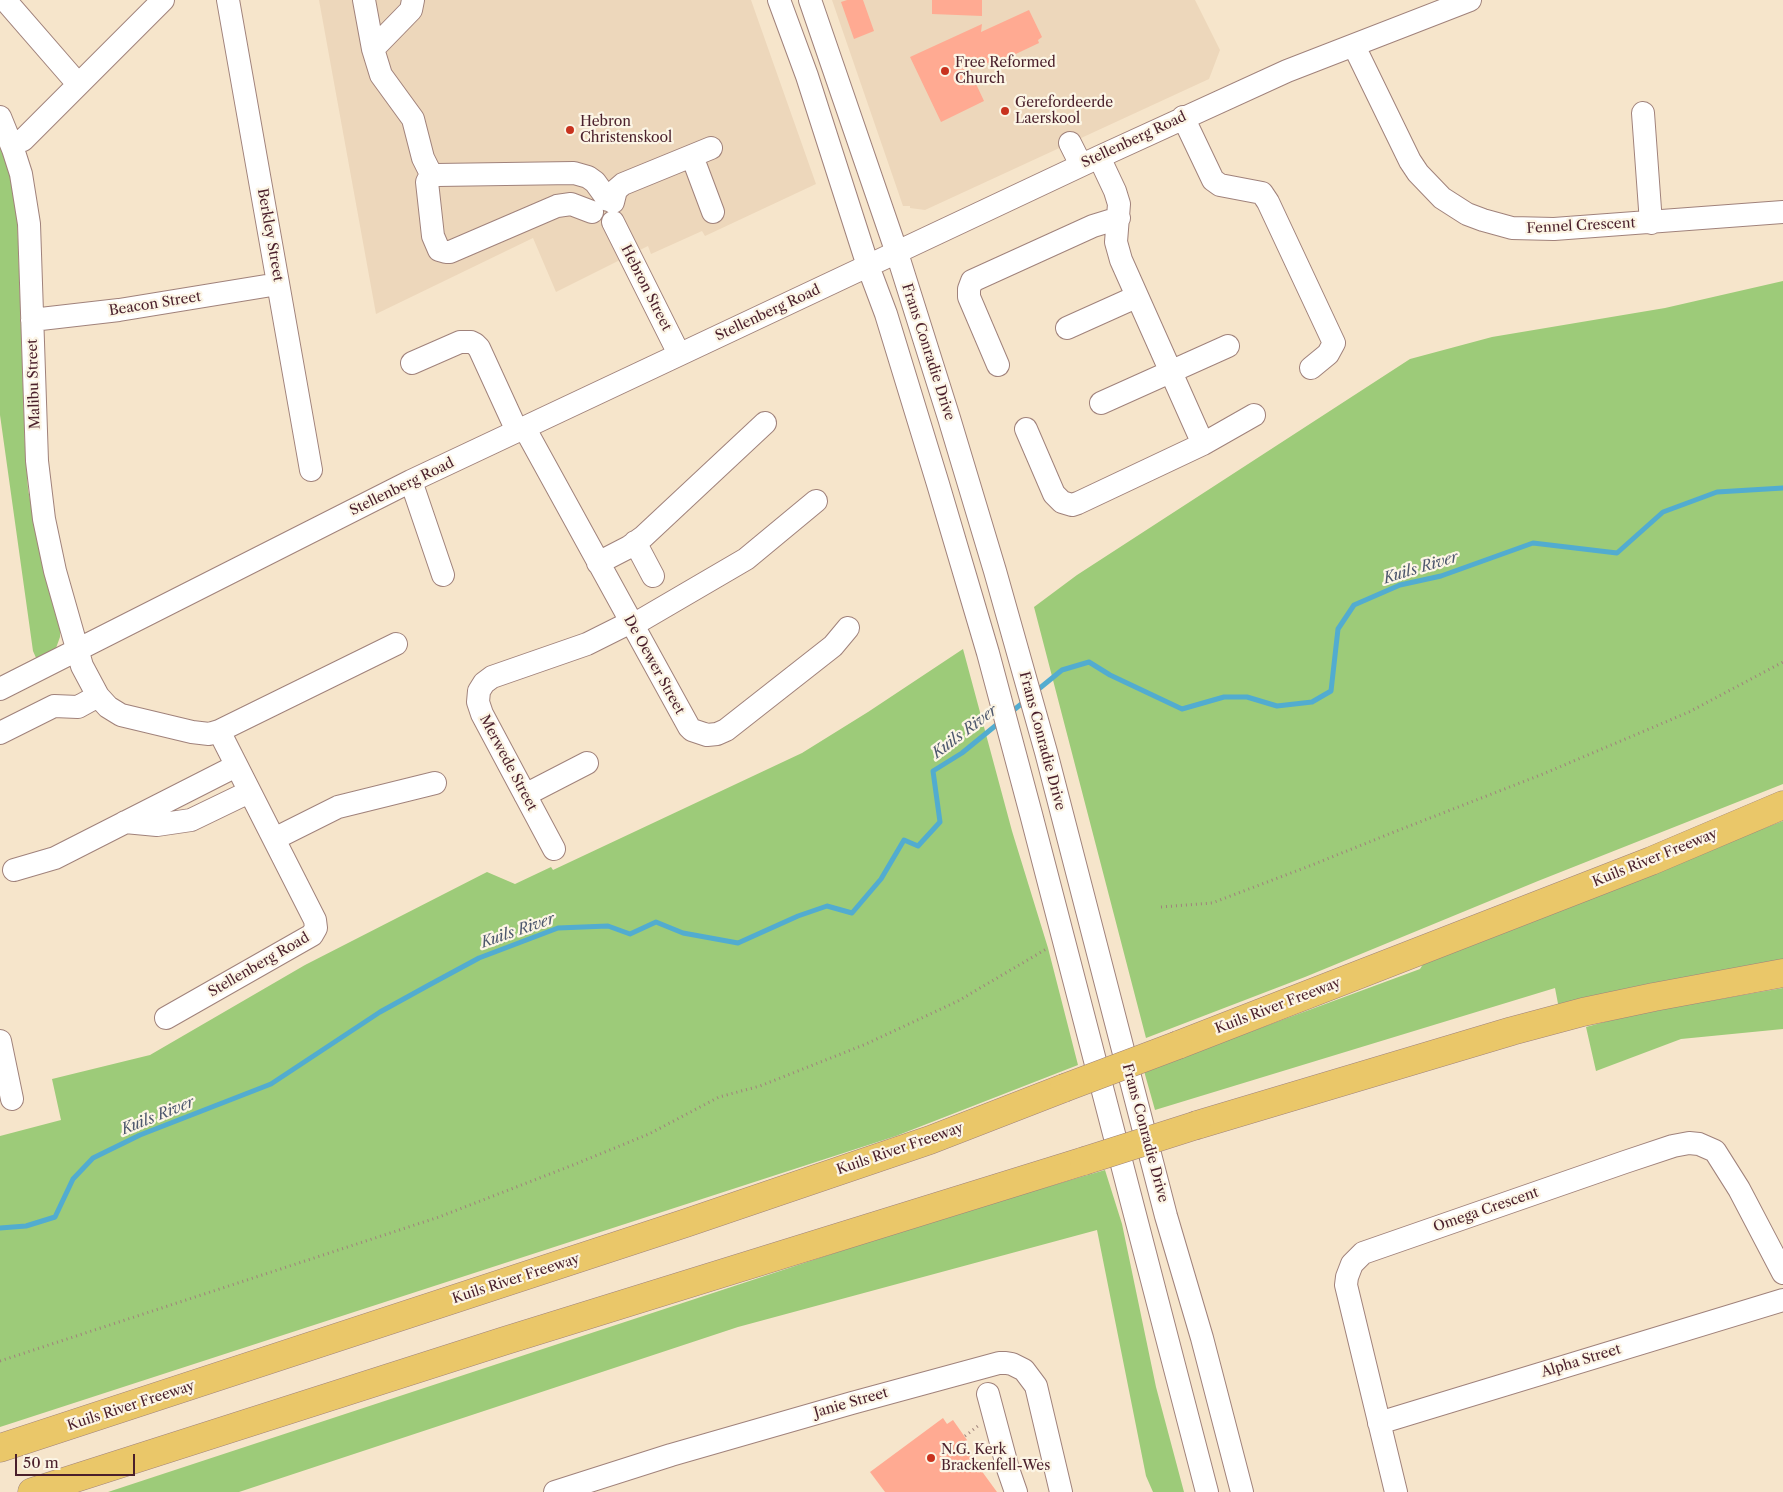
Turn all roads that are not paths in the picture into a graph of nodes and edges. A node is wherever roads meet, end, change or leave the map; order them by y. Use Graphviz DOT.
graph roads {
  1 [pos="5,0"];
  2 [pos="162,0"];
  3 [pos="228,0"];
  4 [pos="364,0"];
  5 [pos="413,0"];
  6 [pos="779,0"];
  7 [pos="810,0"];
  8 [pos="1470,0"];
  9 [pos="1354,46"];
  10 [pos="373,49"];
  11 [pos="78,84"];
  12 [pos="1643,113"];
  13 [pos="0,117"];
  14 [pos="1183,117"];
  15 [pos="1070,143"];
  16 [pos="11,144"];
  17 [pos="1090,161"];
  18 [pos="432,176"];
  19 [pos="606,209"];
  20 [pos="713,212"];
  21 [pos="1783,212"];
  22 [pos="1119,218"];
  23 [pos="1651,223"];
  24 [pos="897,253"];
  25 [pos="868,266"];
  26 [pos="278,284"];
  27 [pos="1136,297"];
  28 [pos="32,320"];
  29 [pos="1067,328"];
  30 [pos="1228,346"];
  31 [pos="679,354"];
  32 [pos="412,364"];
  33 [pos="998,365"];
  34 [pos="1311,368"];
  35 [pos="1170,371"];
  36 [pos="1101,403"];
  37 [pos="1254,415"];
  38 [pos="765,423"];
  39 [pos="520,429"];
  40 [pos="1026,429"];
  41 [pos="1203,444"];
  42 [pos="311,470"];
  43 [pos="411,481"];
  44 [pos="816,501"];
  45 [pos="635,542"];
  46 [pos="598,563"];
  47 [pos="443,575"];
  48 [pos="653,576"];
  49 [pos="632,624"];
  50 [pos="848,628"];
  51 [pos="396,644"];
  52 [pos="77,651"];
  53 [pos="0,689"];
  54 [pos="98,696"];
  55 [pos="219,731"];
  56 [pos="0,733"];
  57 [pos="587,763"];
  58 [pos="236,766"];
  59 [pos="435,783"];
  60 [pos="250,792"];
  61 [pos="525,795"];
  62 [pos="1783,805"];
  63 [pos="125,822"];
  64 [pos="274,839"];
  65 [pos="554,849"];
  66 [pos="14,870"];
  67 [pos="1783,973"];
  68 [pos="166,1018"];
  69 [pos="0,1044"];
  70 [pos="12,1099"];
  71 [pos="1783,1272"];
  72 [pos="1783,1300"];
  73 [pos="988,1394"];
  74 [pos="1379,1422"];
  75 [pos="0,1448"];
  76 [pos="32,1492"];
  77 [pos="555,1492"];
  78 [pos="1016,1492"];
  79 [pos="1061,1492"];
  80 [pos="1207,1492"];
  81 [pos="1242,1492"];
  82 [pos="1396,1492"];
  1 -- 11 [label="street"];
  2 -- 11 [label="street"];
  3 -- 26 [label="street, Berkley Street"];
  4 -- 10 [label="street"];
  5 -- 10 [label="street"];
  6 -- 25 [label="street, Frans Conradie Drive"];
  7 -- 24 [label="street, Frans Conradie Drive"];
  8 -- 9 [label="street, Stellenberg Road"];
  9 -- 14 [label="street, Stellenberg Road"];
  9 -- 23 [label="street, Fennel Crescent"];
  10 -- 18 [label="street"];
  11 -- 16 [label="street"];
  12 -- 23 [label="street"];
  13 -- 16 [label="street, Malibu Street"];
  14 -- 17 [label="street, Stellenberg Road"];
  14 -- 34 [label="street"];
  15 -- 17 [label="street"];
  16 -- 28 [label="street, Malibu Street"];
  17 -- 22 [label="street"];
  17 -- 24 [label="street, Stellenberg Road"];
  18 -- 19 [label="street, Hebron Street"];
  18 -- 19 [label="street"];
  19 -- 20 [label="street"];
  19 -- 31 [label="street, Hebron Street"];
  21 -- 23 [label="street, Fennel Crescent"];
  22 -- 27 [label="street"];
  22 -- 33 [label="street"];
  24 -- 25 [label="street, Stellenberg Road"];
  24 -- 81 [label="street, Frans Conradie Drive"];
  25 -- 31 [label="street, Stellenberg Road"];
  25 -- 80 [label="street, Frans Conradie Drive"];
  26 -- 28 [label="street, Beacon Street"];
  26 -- 42 [label="street, Berkley Street"];
  27 -- 29 [label="street"];
  27 -- 35 [label="street"];
  28 -- 52 [label="street, Malibu Street"];
  30 -- 35 [label="street"];
  31 -- 39 [label="street, Stellenberg Road"];
  32 -- 39 [label="street, De Oewer Street"];
  35 -- 36 [label="street"];
  35 -- 41 [label="street"];
  37 -- 41 [label="street"];
  38 -- 45 [label="street"];
  39 -- 43 [label="street, Stellenberg Road"];
  39 -- 46 [label="street, De Oewer Street"];
  40 -- 41 [label="street"];
  43 -- 47 [label="street"];
  43 -- 52 [label="street, Stellenberg Road"];
  44 -- 49 [label="street, Merwede Street"];
  45 -- 46 [label="street"];
  45 -- 48 [label="street"];
  46 -- 49 [label="street, De Oewer Street"];
  49 -- 50 [label="street, De Oewer Street"];
  49 -- 61 [label="street, Merwede Street"];
  51 -- 55 [label="street"];
  52 -- 53 [label="street, Stellenberg Road"];
  52 -- 54 [label="street"];
  54 -- 55 [label="street"];
  54 -- 56 [label="street"];
  55 -- 58 [label="street, Stellenberg Road"];
  57 -- 61 [label="street"];
  58 -- 60 [label="street, Stellenberg Road"];
  58 -- 63 [label="street"];
  59 -- 64 [label="street"];
  60 -- 63 [label="street"];
  60 -- 64 [label="street, Stellenberg Road"];
  61 -- 65 [label="street, Merwede Street"];
  62 -- 75 [label="highway, Kuils River Freeway, bridge"];
  63 -- 66 [label="street"];
  64 -- 68 [label="street, Stellenberg Road"];
  67 -- 76 [label="highway, bridge"];
  69 -- 70 [label="street"];
  71 -- 74 [label="street, Omega Crescent"];
  72 -- 74 [label="street, Alpha Street"];
  73 -- 78 [label="street"];
  74 -- 82 [label="street, Omega Crescent"];
  77 -- 79 [label="street, Janie Street"];
}
